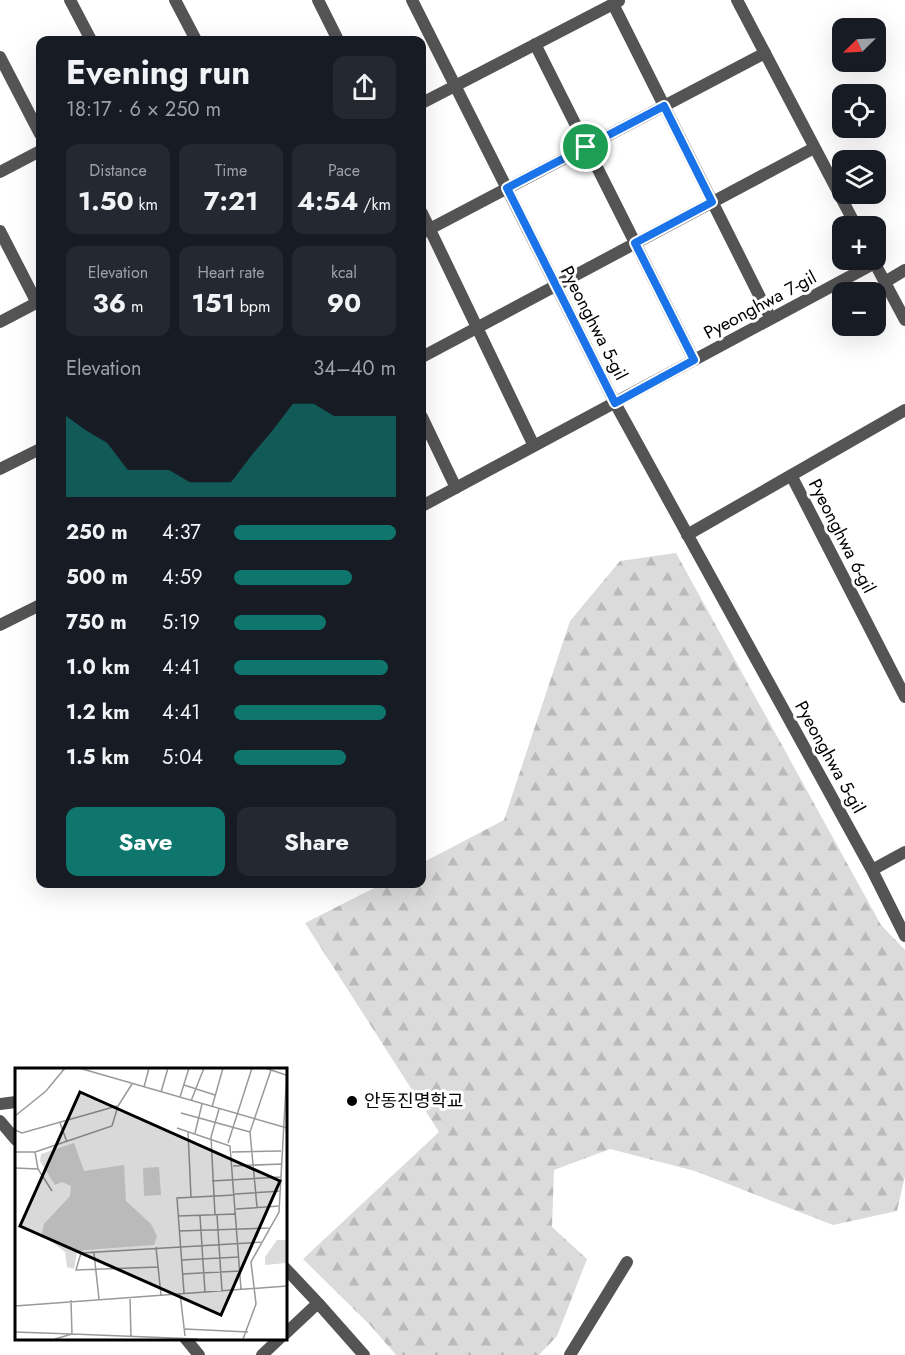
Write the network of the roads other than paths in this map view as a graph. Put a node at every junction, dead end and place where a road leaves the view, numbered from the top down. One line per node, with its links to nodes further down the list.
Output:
1 (70, 0): 7 (street)
2 (175, 0): 8 (street)
3 (318, 0): 9 (street)
4 (412, 0): 13 (street, Pyeonghwa 5-gil)
5 (737, 0): 11 (street)
6 (616, 2): 10 (street); 15 (street)
7 (89, 36)
8 (194, 36)
9 (336, 36)
10 (535, 44): 13 (street); 17 (street)
11 (765, 53): 15 (street); 18 (street)
12 (0, 57): 16 (street)
13 (454, 86): 14 (street); 21 (street, Pyeonghwa 5-gil)
14 (426, 101)
15 (664, 106): 17 (street); 22 (street)
16 (36, 126)
17 (586, 147): 21 (street); 27 (street)
18 (814, 148): 22 (street); 23 (street)
19 (36, 154): 20 (street)
20 (0, 172)
21 (507, 188): 24 (street); 33 (street, Pyeonghwa 5-gil)
22 (712, 202): 27 (street); 36 (street)
23 (851, 216)
24 (426, 230)
25 (0, 231): 34 (street)
26 (426, 233): 39 (street)
27 (635, 243): 33 (street); 41 (street)
28 (858, 270): 36 (street, Pyeonghwa 7-gil)
29 (879, 270): 31 (street)
30 (905, 270): 31 (street)
31 (885, 282)
32 (886, 284): 37 (street)
33 (555, 286): 39 (street); 42 (street, Pyeonghwa 5-gil)
34 (36, 297)
35 (36, 304): 38 (street)
36 (771, 319): 41 (street, Pyeonghwa 7-gil)
37 (905, 320)
38 (0, 322)
39 (477, 327): 40 (street); 45 (street)
40 (426, 355)
41 (694, 360): 42 (street, Pyeonghwa 7-gil)
42 (615, 403): 45 (street, Pyeonghwa 7-gil); 51 (street, Pyeonghwa 5-gil)
43 (905, 410): 48 (street, Pyeonghwa 6-gil)
44 (426, 425): 49 (street)
45 (534, 446): 49 (street, Pyeonghwa 7-gil)
46 (36, 451): 47 (street)
47 (0, 469)
48 (791, 475): 51 (street); 54 (street, Pyeonghwa 6-gil)
49 (456, 488): 50 (street, Pyeonghwa 7-gil)
50 (426, 504)
51 (687, 536): 56 (street, Pyeonghwa 5-gil)
52 (36, 607): 53 (street)
53 (0, 625)
54 (905, 697)
55 (905, 852): 56 (street)
56 (872, 870): 57 (street, Pyeonghwa 5-gil)
57 (905, 936)
58 (15, 1102): 59 (street)
59 (0, 1104)
60 (0, 1120): 61 (street)
61 (15, 1139)
62 (627, 1262): 71 (street)
63 (286, 1270): 64 (street)
64 (318, 1303): 65 (street); 70 (street)
65 (286, 1333)
66 (187, 1340): 68 (street)
67 (278, 1340): 69 (street)
68 (200, 1355)
69 (262, 1355)
70 (364, 1355)
71 (570, 1355)

